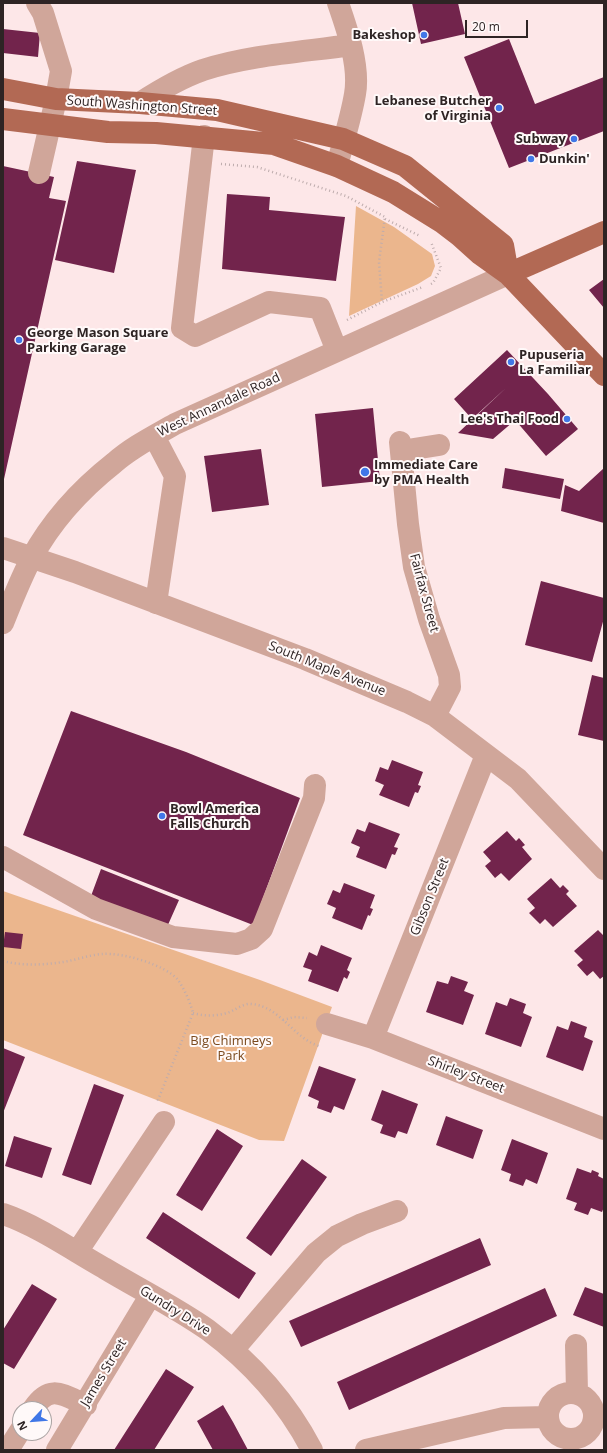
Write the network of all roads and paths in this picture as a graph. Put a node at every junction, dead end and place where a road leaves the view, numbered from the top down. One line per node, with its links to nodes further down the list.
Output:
1 (37, 3): 5 (street)
2 (338, 3): 3 (street)
3 (351, 45): 6 (street); 10 (street)
4 (3, 90): 5 (main road, South Washington Street)
5 (56, 99): 6 (main road, South Washington Street); 8 (street)
6 (140, 103): 10 (main road, South Washington Street)
7 (3, 119): 8 (main road, South Washington Street)
8 (50, 125): 9 (main road, South Washington Street); 13 (street)
9 (204, 136): 11 (street); 12 (main road, South Washington Street)
10 (343, 139): 12 (street); 18 (main road, South Washington Street)
11 (201, 162): 14 (path); 20 (street)
12 (337, 166): 18 (main road, South Washington Street)
13 (39, 173)
14 (385, 220): 16 (path); 19 (path)
15 (604, 232): 18 (main road)
16 (424, 238)
17 (431, 241): 19 (path)
18 (508, 274): 21 (street, West Annandale Road); 22 (main road, South Washington Street)
19 (382, 302): 20 (path)
20 (328, 329): 21 (street)
21 (337, 350): 23 (street, West Annandale Road)
22 (604, 375)
23 (154, 436): 26 (street, West Annandale Road); 27 (street)
24 (439, 445): 29 (street, Fairfax Street)
25 (3, 548): 26 (street, South Maple Avenue)
26 (32, 557): 27 (street, South Maple Avenue); 28 (street, West Annandale Road)
27 (156, 602): 29 (street, South Maple Avenue)
28 (3, 623)
29 (436, 716): 30 (street, South Maple Avenue)
30 (486, 755): 33 (street, South Maple Avenue); 37 (street, Gibson Street)
31 (315, 785): 32 (street)
32 (3, 857)
33 (604, 869)
34 (3, 961): 35 (path)
35 (194, 1013): 38 (path); 39 (path)
36 (327, 1024): 37 (street, Shirley Street)
37 (373, 1038): 40 (street, Shirley Street)
38 (320, 1046)
39 (162, 1114): 43 (street)
40 (604, 1129)
41 (397, 1211): 46 (street)
42 (3, 1216): 43 (street, Gundry Drive)
43 (77, 1252): 44 (street, Gundry Drive)
44 (150, 1296): 46 (street, Gundry Drive); 49 (street, James Street)
45 (576, 1345): 47 (street)
46 (233, 1350): 54 (street, Gundry Drive)
47 (577, 1393): 50 (street); 50 (street)
48 (38, 1401): 49 (street)
49 (86, 1405): 53 (street, James Street)
50 (547, 1418): 55 (street)
51 (13, 1441): 52 (street)
52 (8, 1450)
53 (57, 1450)
54 (312, 1450)
55 (366, 1450)

